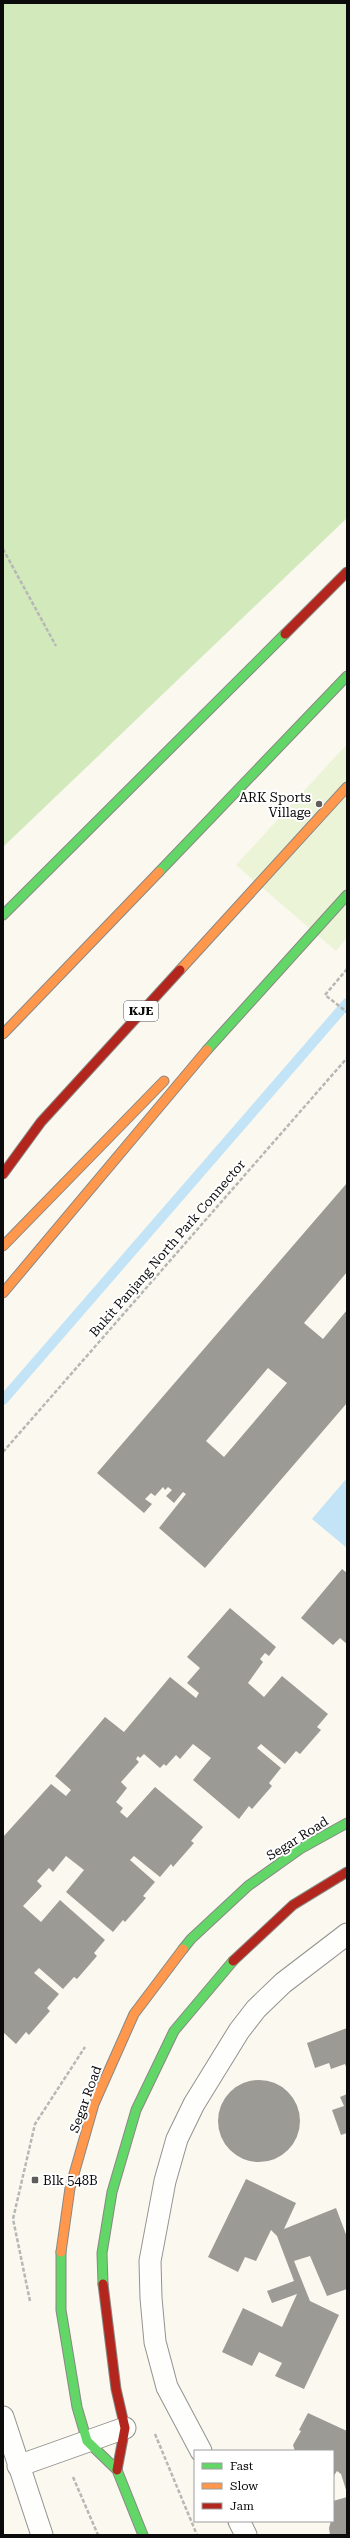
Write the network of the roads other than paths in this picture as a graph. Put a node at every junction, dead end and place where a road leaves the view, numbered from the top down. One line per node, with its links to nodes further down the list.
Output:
1 (347, 572): 5 (main road)
2 (347, 676): 7 (main road)
3 (347, 787): 10 (main road, KJE)
4 (347, 895): 6 (main road)
5 (3, 916)
6 (225, 1029): 8 (main road); 14 (main road)
7 (3, 1034)
8 (188, 1058)
9 (171, 1074): 13 (main road)
10 (41, 1122): 11 (main road, KJE); 12 (main road)
11 (3, 1157)
12 (3, 1174)
13 (3, 1246)
14 (3, 1293)
15 (347, 1823): 20 (main road, Segar Road)
16 (347, 1872): 19 (main road)
17 (347, 1934): 21 (lane)
18 (3, 2417): 22 (lane)
19 (125, 2428): 20 (lane); 23 (main road)
20 (87, 2441): 22 (lane); 23 (main road)
21 (200, 2450)
22 (18, 2466): 25 (lane)
23 (117, 2470): 26 (main road)
24 (240, 2522): 27 (lane)
25 (42, 2535)
26 (143, 2535)
27 (246, 2535)

